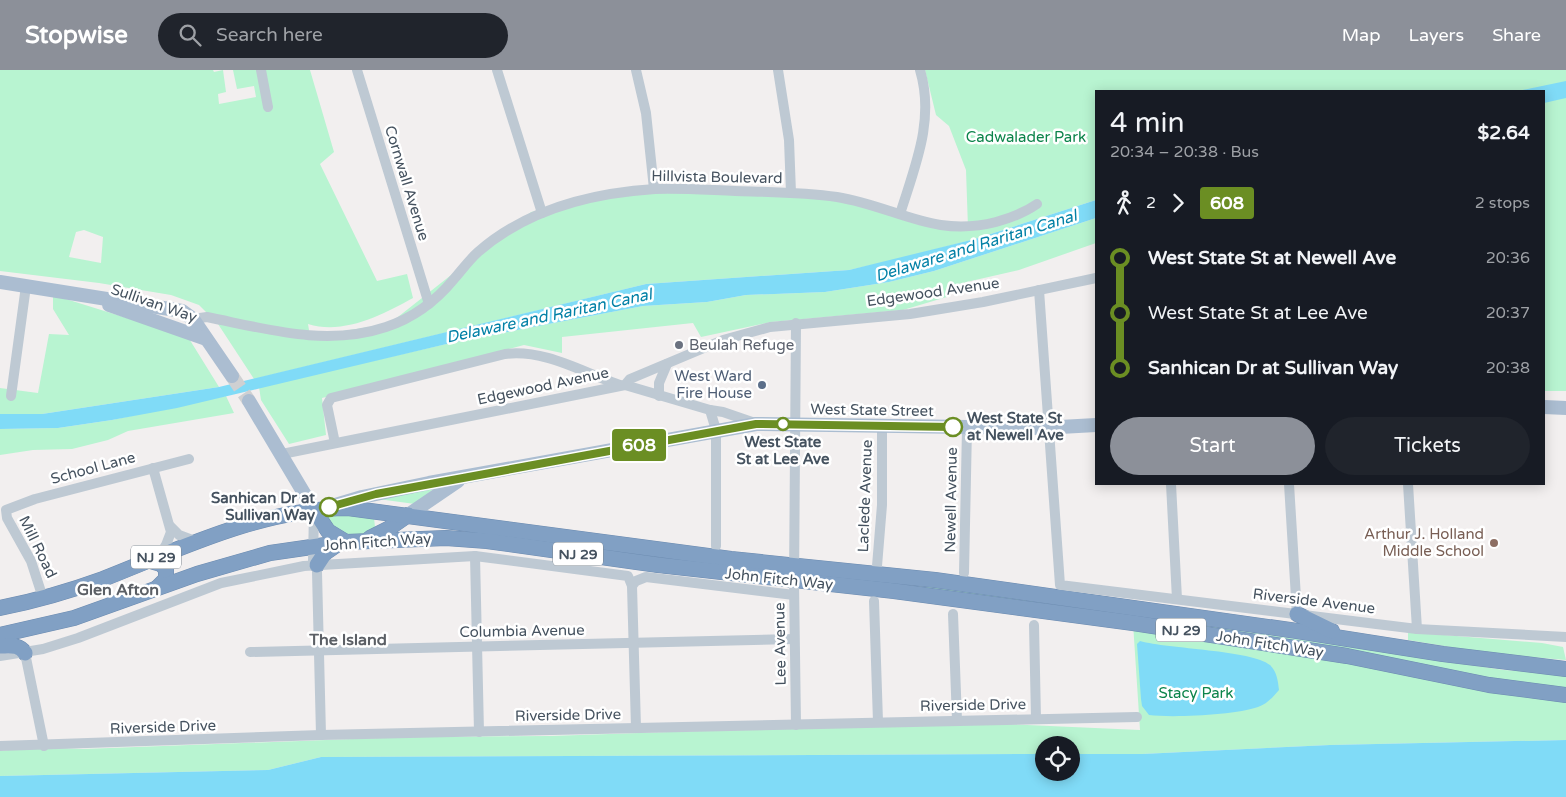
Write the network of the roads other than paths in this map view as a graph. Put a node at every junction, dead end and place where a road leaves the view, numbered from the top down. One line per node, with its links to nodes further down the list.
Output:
1 (262, 70): 7 (street)
2 (356, 70): 18 (street, Cornwall Avenue)
3 (497, 70): 11 (street)
4 (636, 70): 8 (street)
5 (778, 70): 9 (street)
6 (920, 70): 12 (street)
7 (268, 107)
8 (654, 189): 9 (street, Hillvista Boulevard); 11 (street, Hillvista Boulevard)
9 (791, 193): 12 (street, Hillvista Boulevard)
10 (1036, 204): 12 (street, Hillvista Boulevard)
11 (542, 213): 18 (street, Hillvista Boulevard)
12 (900, 214)
13 (1095, 278): 16 (street, Edgewood Avenue)
14 (0, 282): 15 (main road, Sullivan Way)
15 (26, 286): 17 (main road, Sullivan Way); 26 (street)
16 (1039, 290): 21 (street, Edgewood Avenue); 37 (street)
17 (92, 298): 19 (main road, Sullivan Way); 20 (main road, Sullivan Way)
18 (429, 304): 20 (street, Hillvista Boulevard)
19 (138, 314): 20 (main road); 22 (main road, Sullivan Way)
20 (193, 319): 22 (main road, Sullivan Way)
21 (796, 323): 23 (street, Edgewood Avenue); 33 (street, Lee Avenue)
22 (206, 338): 24 (main road, Sullivan Way)
23 (667, 364): 25 (street, Edgewood Avenue); 27 (street)
24 (232, 376)
25 (623, 385): 27 (street, West State Street); 39 (street, Edgewood Avenue); 39 (street, West State Street)
26 (11, 396)
27 (659, 396): 31 (street, West State Street)
28 (249, 401): 40 (main road)
29 (1545, 407): 30 (main road)
30 (1566, 408)
31 (710, 410): 32 (street, West State Street); 38 (street)
32 (756, 424): 33 (main road, West State Street); 38 (main road)
33 (795, 425): 35 (main road, West State Street); 60 (street, Lee Avenue)
34 (1095, 425): 37 (main road, West State Street)
35 (882, 426): 36 (main road, West State Street); 61 (street, Laclede Avenue)
36 (967, 428): 37 (main road, West State Street); 62 (street, Newell Avenue)
37 (1048, 428): 67 (street, Riverside Avenue)
38 (716, 430): 43 (main road); 56 (street)
39 (335, 443): 40 (street, Edgewood Avenue)
40 (282, 454): 47 (main road)
41 (189, 459): 42 (street, School Lane)
42 (153, 468): 49 (street, School Lane); 51 (street)
43 (463, 478): 47 (main road); 50 (main road)
44 (1170, 485): 67 (street)
45 (1289, 485): 71 (street)
46 (1408, 485): 73 (street)
47 (319, 509): 48 (highway, John Fitch Way / NJ 29); 53 (highway, NJ 29); 54 (highway); 55 (street)
48 (370, 509): 50 (highway, John Fitch Way / NJ 29); 52 (highway)
49 (6, 510): 66 (street, Mill Road)
50 (408, 515): 52 (highway); 60 (highway, John Fitch Way / NJ 29)
51 (170, 526): 53 (street); 58 (street)
52 (380, 534): 54 (highway)
53 (195, 540): 58 (highway, NJ 29)
54 (349, 542): 55 (highway, John Fitch Way / NJ 29); 59 (highway); 65 (highway, John Fitch Way / NJ 29)
55 (314, 546): 59 (street); 64 (highway, John Fitch Way / NJ 29)
56 (716, 546)
57 (475, 556): 59 (street); 63 (street); 80 (street)
58 (153, 558): 64 (highway); 66 (highway, NJ 29)
59 (316, 565): 81 (street); 83 (street)
60 (794, 566): 65 (street, Lee Avenue); 78 (highway, John Fitch Way / NJ 29)
61 (877, 566)
62 (964, 573)
63 (632, 586): 65 (street); 77 (street)
64 (157, 588): 74 (highway, John Fitch Way / NJ 29)
65 (794, 588): 76 (street, Lee Avenue); 86 (highway, John Fitch Way / NJ 29)
66 (43, 598): 69 (highway, NJ 29)
67 (1177, 599): 71 (street, Riverside Avenue)
68 (874, 601): 90 (street)
69 (0, 608)
70 (953, 614): 89 (street)
71 (1297, 614): 73 (street, Riverside Avenue); 78 (highway)
72 (1034, 625): 88 (street)
73 (1418, 628): 75 (street, Riverside Avenue)
74 (0, 635)
75 (1566, 637)
76 (794, 639): 77 (street, Columbia Avenue); 91 (street, Lee Avenue)
77 (635, 643): 80 (street, Columbia Avenue); 92 (street)
78 (1386, 645): 85 (highway, John Fitch Way / NJ 29)
79 (0, 646): 83 (highway)
80 (477, 647): 81 (street, Columbia Avenue); 93 (street)
81 (320, 651): 82 (street, Columbia Avenue); 94 (street)
82 (250, 652)
83 (25, 653): 84 (street); 96 (street)
84 (0, 656)
85 (1566, 669)
86 (1566, 695)
87 (1137, 718): 88 (street, Riverside Drive)
88 (1036, 719): 89 (street, Riverside Drive)
89 (957, 720): 90 (street, Riverside Drive)
90 (878, 722): 91 (street, Riverside Drive)
91 (796, 725): 92 (street, Riverside Drive)
92 (636, 728): 93 (street, Riverside Drive)
93 (479, 732): 94 (street, Riverside Drive)
94 (321, 735): 96 (street, Riverside Drive)
95 (0, 746): 96 (street, Riverside Drive)
96 (44, 746)

